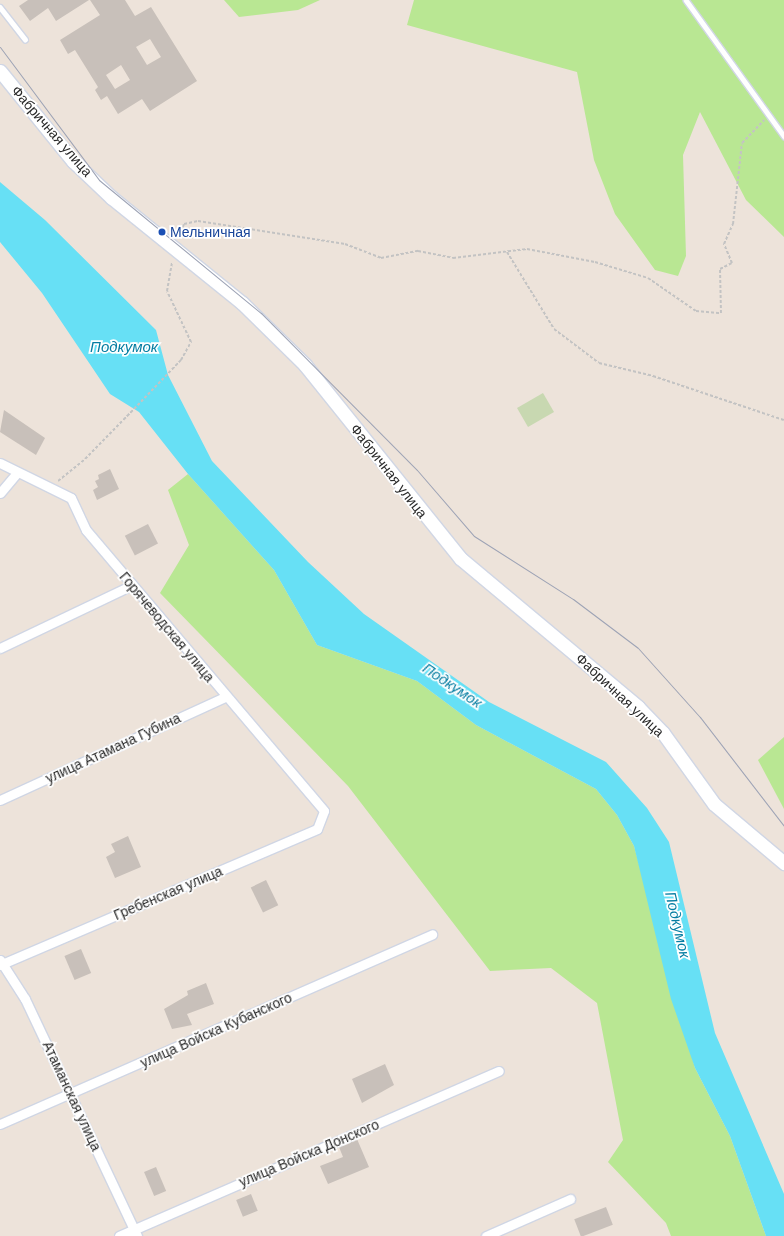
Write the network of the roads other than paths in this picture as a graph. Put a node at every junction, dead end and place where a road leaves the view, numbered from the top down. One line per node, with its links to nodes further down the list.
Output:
1 (686, 0): 5 (lane)
2 (0, 7): 3 (lane)
3 (25, 39)
4 (0, 70): 14 (main road, Фабричная улица)
5 (784, 136)
6 (0, 463): 7 (street, Горячеводская улица)
7 (17, 473): 8 (street); 9 (street, Горячеводская улица)
8 (0, 493)
9 (132, 585): 10 (street); 11 (street, Горячеводская улица)
10 (0, 648)
11 (225, 697): 12 (street, улица Атамана Губина); 13 (street, Горячеводская улица)
12 (0, 800)
13 (324, 811): 16 (street, Гребенская улица)
14 (784, 863)
15 (432, 934): 18 (street, улица Войска Кубанского)
16 (2, 963): 18 (street, Атаманская улица)
17 (499, 1071): 21 (street, улица Войска Донского)
18 (72, 1094): 19 (street, улица Войска Кубанского); 21 (street, Атаманская улица)
19 (0, 1124)
20 (570, 1199): 23 (street)
21 (135, 1233): 22 (street, улица Войска Донского)
22 (119, 1236)
23 (486, 1236)

